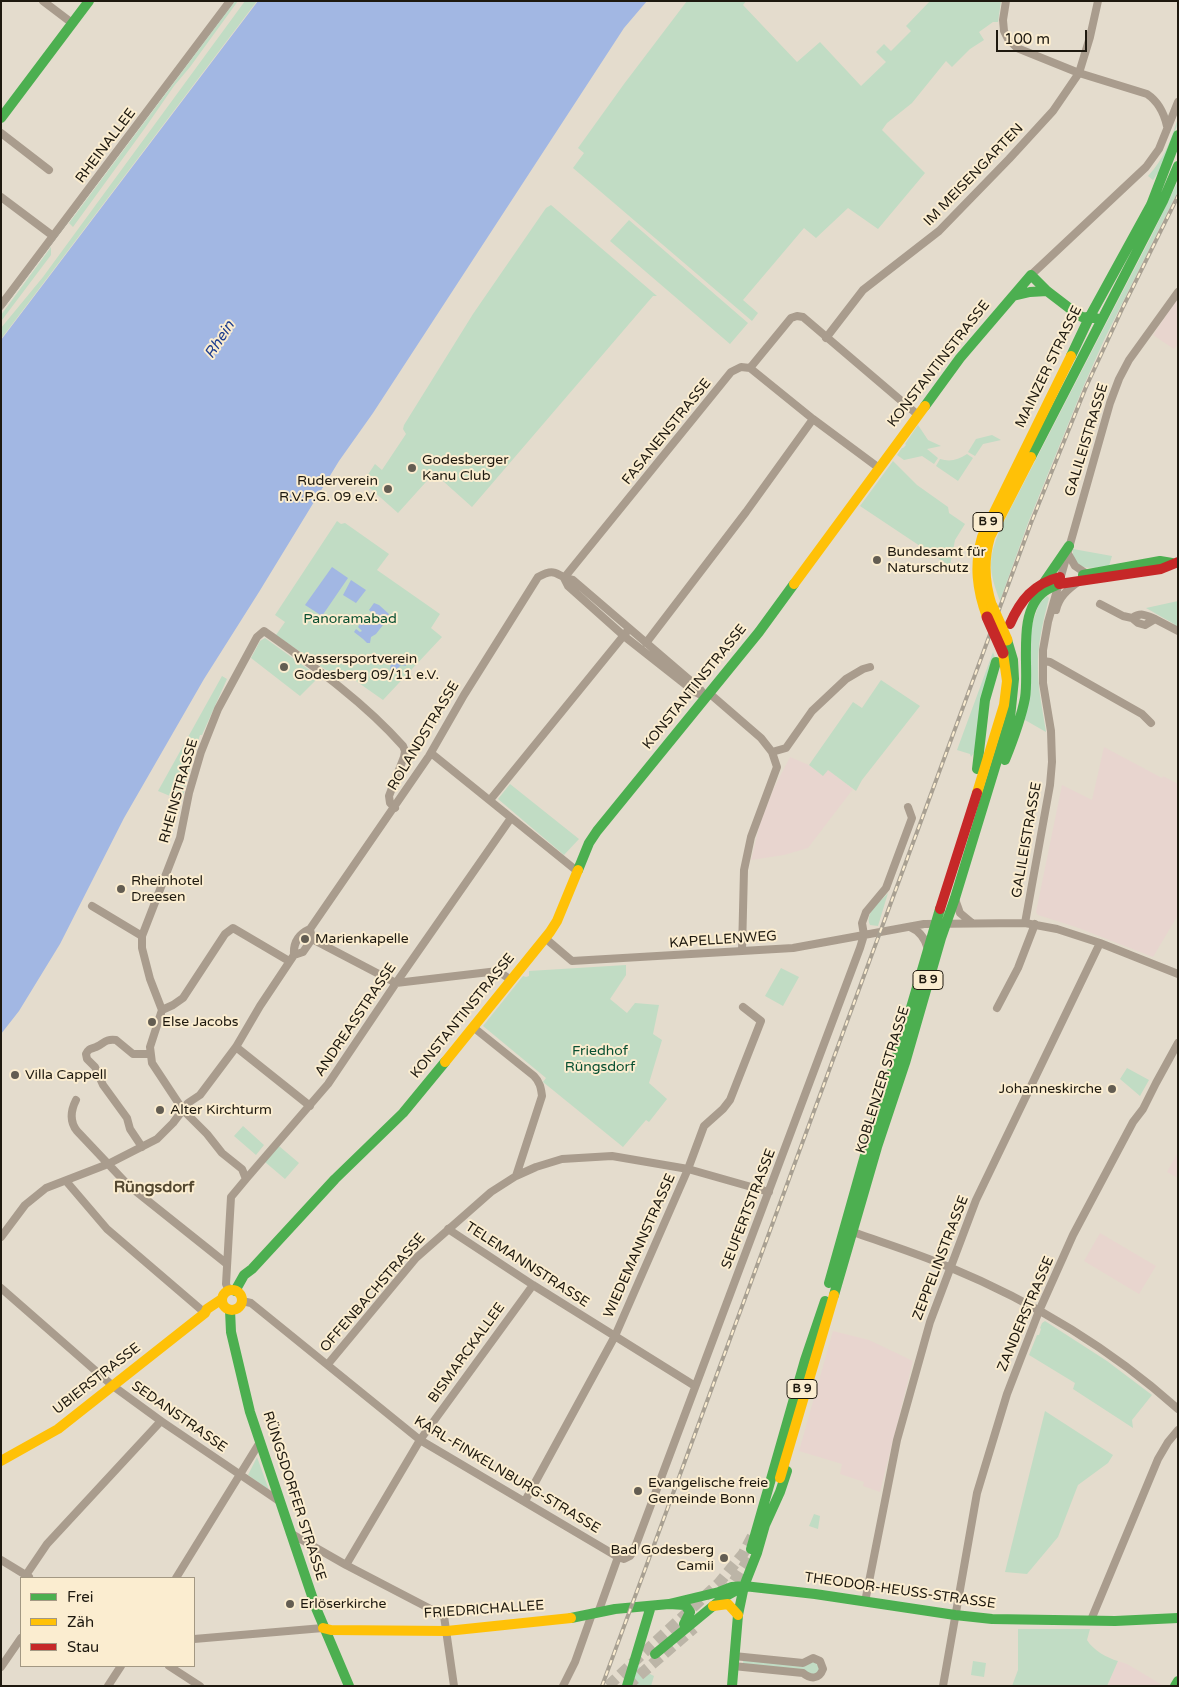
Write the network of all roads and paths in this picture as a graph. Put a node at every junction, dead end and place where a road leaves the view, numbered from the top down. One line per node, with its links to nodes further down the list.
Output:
1 (43, 1): 6 (street)
2 (89, 1): 6 (main road)
3 (230, 1): 16 (street, RHEINALLEE)
4 (1006, 1): 7 (street)
5 (1098, 1): 7 (street, IM MEISENGARTEN)
6 (72, 23): 9 (main road)
7 (1079, 73): 10 (street); 24 (street, IM MEISENGARTEN)
8 (1178, 102): 10 (street, KONSTANTINSTRASSE)
9 (3, 112)
10 (1167, 126): 17 (street, KONSTANTINSTRASSE)
11 (1, 132): 14 (street)
12 (1178, 135): 23 (main road, MAINZER STRASSE / B 9)
13 (1178, 166): 22 (main road, MAINZER STRASSE / B 9)
14 (49, 170)
15 (1, 197): 16 (street)
16 (54, 236): 21 (street, RHEINALLEE)
17 (1031, 275): 18 (main road); 20 (main road, KONSTANTINSTRASSE)
18 (1048, 291): 20 (main road); 23 (main road)
19 (1178, 292): 30 (street, GALILEISTRASSE)
20 (1013, 296): 27 (main road, KONSTANTINSTRASSE)
21 (1, 305)
22 (1106, 313): 23 (main road); 25 (main road, MAINZER STRASSE / B 9)
23 (1085, 320): 25 (main road); 38 (main road, MAINZER STRASSE / B 9)
24 (826, 338): 26 (street); 27 (street)
25 (1089, 343): 37 (main road, MAINZER STRASSE / B 9)
26 (750, 368): 28 (street); 32 (street, FASANENSTRASSE)
27 (918, 415): 29 (main road, KONSTANTINSTRASSE)
28 (813, 419): 29 (street); 43 (street)
29 (879, 468): 47 (main road, KONSTANTINSTRASSE)
30 (1068, 549): 33 (street); 34 (street, GALILEISTRASSE); 35 (main road)
31 (1177, 563): 33 (main road)
32 (564, 578): 41 (street); 50 (street, ROLANDSTRASSE)
33 (1083, 578): 34 (main road); 42 (street, GALILEISTRASSE)
34 (1059, 580): 35 (main road); 42 (street, GALILEISTRASSE); 55 (main road)
35 (1045, 581): 39 (main road)
36 (1100, 604): 40 (street)
37 (992, 606): 55 (main road, KOBLENZER STRASSE / B 9, bridge)
38 (987, 618): 44 (main road, KOBLENZER STRASSE / B 9, bridge)
39 (1010, 624)
40 (1178, 631)
41 (627, 632): 43 (street); 47 (street); 51 (street)
42 (1044, 642): 45 (street, GALILEISTRASSE)
43 (646, 643): 47 (street)
44 (999, 658): 56 (main road); 56 (main road, KOBLENZER STRASSE / B 9)
45 (1042, 661): 48 (street); 62 (street, GALILEISTRASSE)
46 (870, 668): 49 (street)
47 (708, 695): 49 (street); 57 (main road, KONSTANTINSTRASSE)
48 (1151, 723)
49 (772, 752): 72 (street)
50 (431, 753): 51 (street); 53 (street, ROLANDSTRASSE)
51 (490, 800): 54 (street)
52 (908, 807): 66 (street, SEUFERTSTRASSE)
53 (394, 808): 65 (street, ROLANDSTRASSE); 67 (street, RHEINSTRASSE)
54 (511, 818): 57 (street); 76 (street, ANDREASSTRASSE)
55 (977, 825): 58 (main road, KOBLENZER STRASSE / B 9)
56 (957, 856): 60 (main road, KOBLENZER STRASSE / B 9)
57 (577, 871): 68 (main road, KONSTANTINSTRASSE)
58 (955, 898): 60 (main road, KOBLENZER STRASSE / B 9); 61 (street)
59 (92, 906): 67 (street)
60 (941, 923): 61 (street, KAPELLENWEG); 64 (street, KAPELLENWEG); 71 (main road, KOBLENZER STRASSE / B 9); 94 (main road, KOBLENZER STRASSE / B 9)
61 (972, 923): 62 (street, KAPELLENWEG)
62 (1025, 923): 63 (street, KAPELLENWEG)
63 (1035, 924): 70 (street, KAPELLENWEG); 78 (street)
64 (910, 927): 66 (street, KAPELLENWEG); 71 (street)
65 (310, 929): 69 (street); 73 (street, ROLANDSTRASSE)
66 (864, 935): 72 (street, KAPELLENWEG); 93 (street, SEUFERTSTRASSE)
67 (142, 936): 79 (street, RHEINSTRASSE)
68 (545, 938): 72 (street, KAPELLENWEG); 75 (main road, KONSTANTINSTRASSE)
69 (312, 939): 73 (street, ROLANDSTRASSE); 76 (street)
70 (1100, 943): 74 (street, KAPELLENWEG); 98 (street, ZEPPELINSTRASSE)
71 (928, 949): 94 (main road, KOBLENZER STRASSE / B 9)
72 (742, 951)
73 (292, 958): 79 (street); 82 (street, ROLANDSTRASSE)
74 (1178, 974)
75 (511, 980): 76 (street); 80 (main road, KONSTANTINSTRASSE)
76 (396, 983): 85 (street, ANDREASSTRASSE)
77 (743, 1007): 89 (street, WIEDEMANNSTRASSE)
78 (997, 1008)
79 (162, 1010): 83 (street)
80 (473, 1027): 90 (street); 101 (main road, KONSTANTINSTRASSE)
81 (1178, 1043): 102 (street, ZANDERSTRASSE)
82 (236, 1047): 85 (street); 86 (street, ROLANDSTRASSE)
83 (150, 1054): 86 (street); 87 (street)
84 (76, 1100): 88 (street)
85 (310, 1106): 91 (street, ANDREASSTRASSE)
86 (183, 1110): 87 (street, ROLANDSTRASSE); 91 (street)
87 (142, 1147): 88 (street, ROLANDSTRASSE)
88 (108, 1164): 92 (street, ROLANDSTRASSE); 97 (street)
89 (688, 1169): 90 (street, OFFENBACHSTRASSE); 93 (street, OFFENBACHSTRASSE); 104 (street, WIEDEMANNSTRASSE)
90 (516, 1176): 95 (street, OFFENBACHSTRASSE)
91 (246, 1179): 97 (street)
92 (66, 1180): 96 (street, ROLANDSTRASSE); 103 (street)
93 (769, 1192): 107 (street, SEUFERTSTRASSE)
94 (849, 1226): 98 (street); 115 (main road, KOBLENZER STRASSE / B 9)
95 (448, 1229): 99 (street, TELEMANNSTRASSE); 105 (street, OFFENBACHSTRASSE)
96 (1, 1237)
97 (227, 1264): 101 (street)
98 (950, 1267): 102 (street); 128 (street, ZEPPELINSTRASSE)
99 (532, 1285): 104 (street, TELEMANNSTRASSE); 111 (street, BISMARCKALLEE)
100 (1, 1288): 106 (street, SEDANSTRASSE)
101 (232, 1299): 103 (main road, UBIERSTRASSE); 105 (street, KARL-FINKELNBURG-STRASSE); 112 (main road, RÜNGSDORFER STRASSE)
102 (1039, 1311): 108 (street); 134 (street, ZANDERSTRASSE)
103 (205, 1313): 106 (main road, UBIERSTRASSE)
104 (615, 1336): 107 (street, TELEMANNSTRASSE); 119 (street, WIEDEMANNSTRASSE)
105 (328, 1364): 111 (street, KARL-FINKELNBURG-STRASSE)
106 (113, 1386): 109 (street, SEDANSTRASSE); 113 (main road, UBIERSTRASSE)
107 (695, 1386): 121 (street, SEUFERTSTRASSE)
108 (1178, 1409)
109 (161, 1422): 114 (street, SEDANSTRASSE); 124 (street)
110 (1178, 1430): 136 (street)
111 (420, 1440): 119 (street, KARL-FINKELNBURG-STRASSE); 123 (street, BISMARCKALLEE)
112 (260, 1442): 114 (street); 118 (main road, RÜNGSDORFER STRASSE)
113 (1, 1461)
114 (241, 1475): 118 (street, SEDANSTRASSE); 125 (street)
115 (778, 1477): 116 (main road); 117 (main road)
116 (768, 1487): 117 (main road); 126 (main road)
117 (780, 1492): 126 (main road)
118 (279, 1501): 120 (main road, RÜNGSDORFER STRASSE)
119 (525, 1501): 121 (street, KARL-FINKELNBURG-STRASSE)
120 (290, 1533): 123 (street); 138 (main road, RÜNGSDORFER STRASSE)
121 (618, 1557): 132 (street)
122 (1, 1560): 124 (street)
123 (346, 1565): 139 (street)
124 (29, 1577)
125 (177, 1577)
126 (745, 1582): 127 (main road, FRIEDRICHALLEE); 128 (main road, THEODOR-HEUSS-STRASSE); 131 (main road); 133 (main road)
127 (719, 1592): 129 (main road, FRIEDRICHALLEE); 137 (main road)
128 (866, 1602): 134 (main road, THEODOR-HEUSS-STRASSE)
129 (669, 1604): 130 (main road, FRIEDRICHALLEE); 137 (main road)
130 (652, 1606): 132 (main road, FRIEDRICHALLEE); 152 (main road)
131 (713, 1606): 133 (main road); 137 (main road)
132 (595, 1614): 139 (main road, FRIEDRICHALLEE); 151 (street)
133 (738, 1615): 142 (main road)
134 (955, 1616): 136 (main road, THEODOR-HEUSS-STRASSE); 154 (street, ZANDERSTRASSE)
135 (1176, 1619): 136 (main road, THEODOR-HEUSS-STRASSE)
136 (1091, 1620)
137 (684, 1624)
138 (323, 1628): 139 (main road, FRIEDRICHALLEE); 140 (street, FRIEDRICHALLEE); 149 (main road, RÜNGSDORFER STRASSE)
139 (447, 1631): 150 (street)
140 (195, 1639)
141 (20, 1640): 145 (street)
142 (734, 1662): 142 (street); 153 (main road)
143 (120, 1667): 147 (street)
144 (171, 1667): 148 (street)
145 (1, 1668)
146 (1178, 1681): 155 (main road)
147 (108, 1686)
148 (200, 1686)
149 (349, 1686)
150 (454, 1686)
151 (562, 1686)
152 (627, 1686)
153 (732, 1686)
154 (943, 1686)
155 (1175, 1686)

